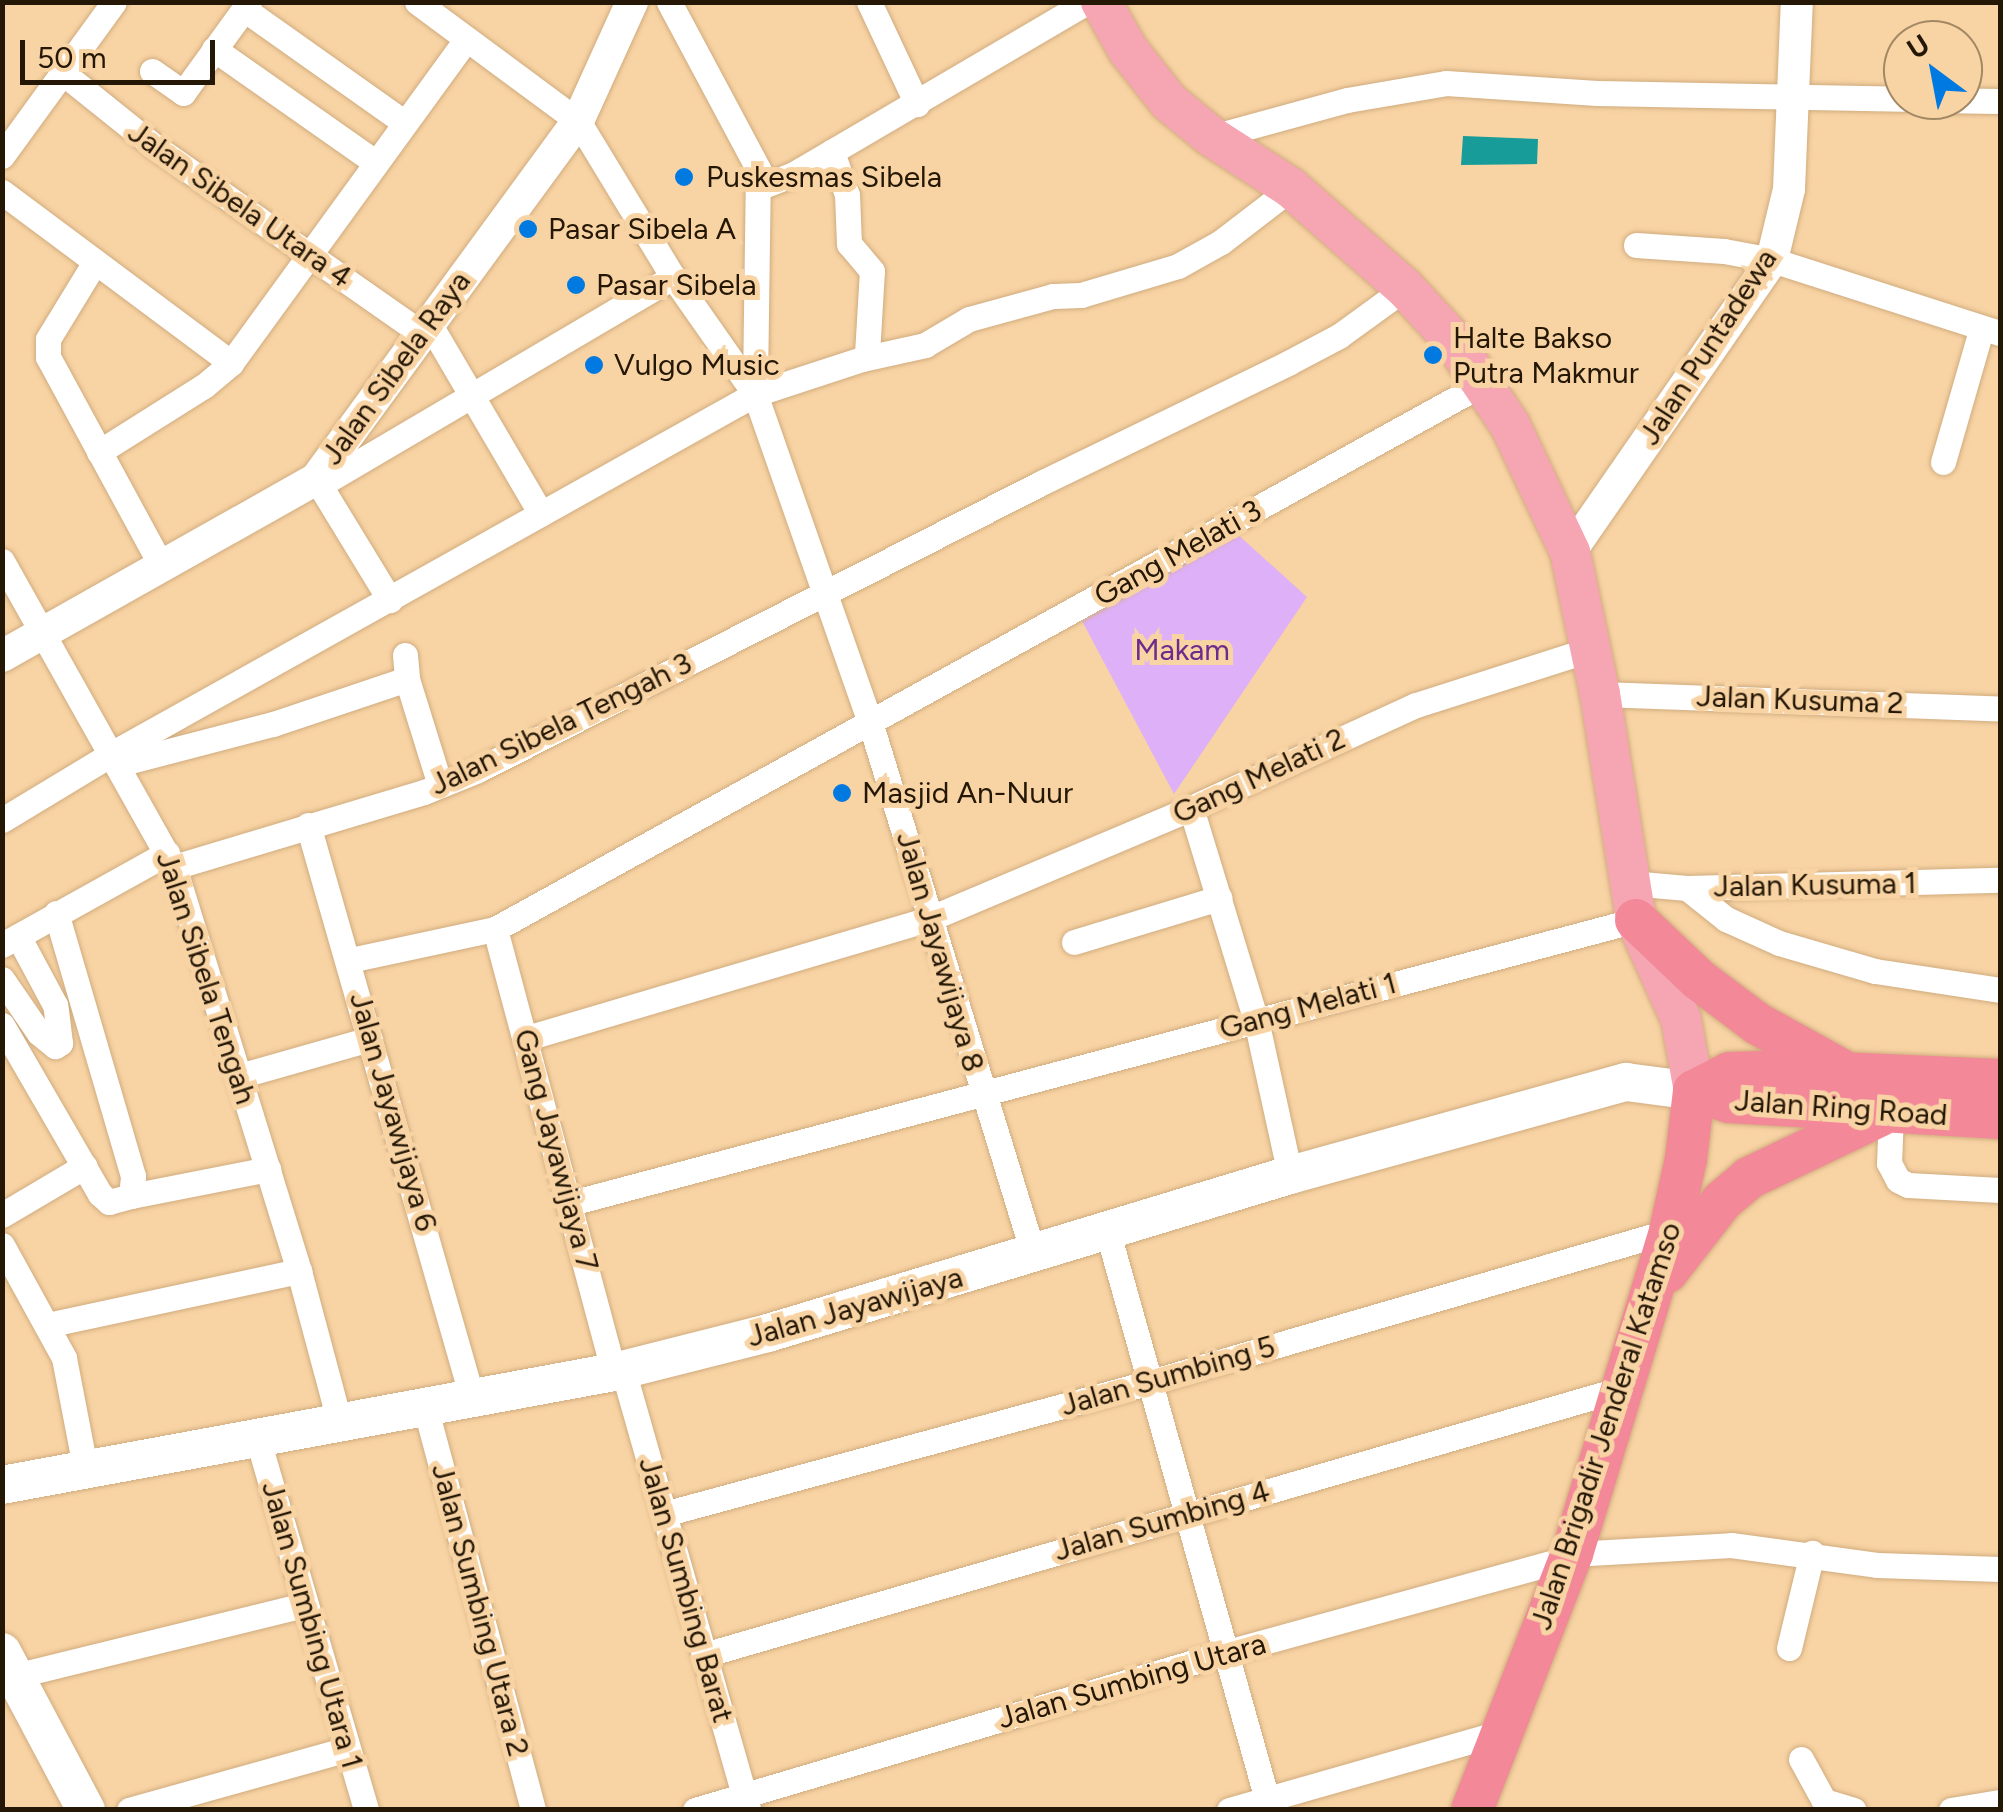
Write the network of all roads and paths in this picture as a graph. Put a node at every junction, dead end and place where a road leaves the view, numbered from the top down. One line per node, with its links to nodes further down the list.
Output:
1 (114, 2): 13 (street)
2 (417, 2): 10 (street)
3 (632, 2): 17 (street, Jalan Sibela Raya)
4 (669, 2): 23 (street)
5 (869, 2): 16 (street)
6 (1087, 2): 16 (street)
7 (1101, 2): 19 (main road)
8 (1798, 2): 14 (street, Jalan Puntadewa)
9 (246, 6): 11 (street); 18 (street)
10 (466, 39): 17 (street); 18 (street)
11 (214, 50): 12 (street); 22 (street)
12 (152, 71)
13 (63, 74): 21 (street); 27 (street, Jalan Sibela Utara 4)
14 (1796, 98): 15 (street); 19 (street); 28 (street, Jalan Puntadewa)
15 (1883, 100)
16 (917, 104): 20 (street)
17 (578, 122): 30 (street); 32 (street, Jalan Sibela Raya)
18 (406, 123): 22 (street)
19 (1212, 137): 24 (main road)
20 (832, 152): 23 (street); 34 (street)
21 (2, 156)
22 (376, 163): 27 (street)
23 (760, 187): 37 (street)
24 (1291, 188): 31 (main road); 34 (street)
25 (2, 192): 29 (street)
26 (1636, 245): 28 (street)
27 (309, 254): 32 (street, Jalan Sibela Utara 4); 35 (street)
28 (1772, 260): 33 (street); 43 (street, Jalan Puntadewa)
29 (94, 262): 35 (street); 39 (street)
30 (672, 277): 37 (street); 38 (street)
31 (1405, 288): 36 (main road); 46 (street, Jalan Sibela Tengah 3)
32 (425, 328): 38 (street); 41 (street, Jalan Sibela Raya)
33 (1991, 332): 40 (street)
34 (862, 359): 37 (street)
35 (231, 363): 39 (street)
36 (1484, 382): 43 (main road); 53 (street, Gang Melati 3)
37 (755, 394): 42 (street); 46 (street, Jalan Jayawijaya 8)
38 (473, 398): 41 (street); 42 (street)
39 (99, 452): 45 (street)
40 (1943, 462)
41 (318, 482): 45 (street, Jalan Sibela Raya); 47 (street)
42 (541, 514): 47 (street)
43 (1570, 552): 49 (main road)
44 (2, 561): 48 (street, Jalan Sibela Tengah)
45 (161, 565): 48 (street, Jalan Sibela Raya)
46 (823, 592): 53 (street, Jalan Jayawijaya 8); 55 (street, Jalan Sibela Tengah 3)
47 (390, 600): 54 (street)
48 (44, 632): 50 (street, Jalan Sibela Raya); 54 (street, Jalan Sibela Tengah)
49 (1591, 649): 51 (main road); 56 (street, Gang Melati 2)
50 (2, 656)
51 (1600, 694): 52 (street, Jalan Kusuma 2); 63 (main road)
52 (2000, 709)
53 (871, 725): 65 (street, Jalan Jayawijaya 8); 66 (street, Gang Melati 3)
54 (116, 758): 55 (street); 57 (street); 59 (street, Jalan Sibela Tengah)
55 (440, 785): 58 (street, Jalan Sibela Tengah 3)
56 (1191, 808): 62 (street); 65 (street, Gang Melati 2)
57 (2, 820)
58 (308, 825): 59 (street, Jalan Sibela Tengah 3); 69 (street, Jalan Jayawijaya 6)
59 (171, 860): 64 (street, Jalan Sibela Tengah 3); 77 (street, Jalan Sibela Tengah)
60 (2000, 880): 61 (street, Jalan Kusuma 1)
61 (1688, 888): 63 (street, Jalan Kusuma 1); 71 (street)
62 (1219, 898): 68 (street); 72 (street)
63 (1633, 901): 72 (street, Gang Melati 1); 76 (highway); 79 (main road)
64 (56, 914): 67 (street, Jalan Sibela Tengah 3); 87 (street)
65 (932, 918): 74 (street, Gang Melati 2); 80 (street, Jalan Jayawijaya 8)
66 (495, 929): 69 (street, Gang Melati 3); 74 (street, Gang Jayawijaya 7)
67 (10, 941): 70 (street)
68 (1074, 942)
69 (350, 960): 75 (street, Jalan Jayawijaya 6)
70 (2, 979)
71 (2000, 990)
72 (1256, 1020): 80 (street, Gang Melati 1); 85 (street)
73 (2, 1025): 83 (street)
74 (527, 1038): 88 (street, Gang Jayawijaya 7)
75 (370, 1039): 77 (street); 100 (street, Jalan Jayawijaya 6)
76 (1849, 1074): 78 (highway, Jalan Ring Road); 79 (highway, Jalan Ring Road)
77 (239, 1076): 84 (street, Jalan Sibela Tengah)
78 (2000, 1080)
79 (1694, 1091): 81 (highway, Jalan Ring Road); 85 (main road, Jalan Jayawijaya); 90 (highway, Jalan Brigadir Jenderal Katamso)
80 (981, 1092): 88 (street, Gang Melati 1); 93 (street, Jalan Jayawijaya 8)
81 (1887, 1114): 82 (highway, Jalan Ring Road); 86 (street); 95 (highway)
82 (2000, 1118)
83 (86, 1166): 87 (street); 89 (street)
84 (268, 1169): 87 (street); 94 (street, Jalan Sibela Tengah)
85 (1290, 1175): 91 (main road, Jalan Jayawijaya)
86 (2000, 1190)
87 (131, 1196)
88 (571, 1203): 97 (street, Gang Jayawijaya 7)
89 (2, 1215)
90 (1670, 1231): 95 (highway, Jalan Brigadir Jenderal Katamso); 98 (street, Jalan Sumbing 5)
91 (1108, 1233): 93 (main road, Jalan Jayawijaya); 98 (street)
92 (2, 1245): 96 (street)
93 (1034, 1256): 97 (main road, Jalan Jayawijaya)
94 (299, 1272): 96 (street); 102 (street, Jalan Sibela Tengah)
95 (1652, 1292): 99 (highway, Jalan Brigadir Jenderal Katamso)
96 (47, 1325): 104 (street)
97 (619, 1371): 100 (main road, Jalan Jayawijaya); 106 (street, Jalan Sumbing Barat)
98 (1147, 1383): 106 (street, Jalan Sumbing 5); 107 (street)
99 (1621, 1389): 107 (street, Jalan Sumbing 4); 109 (highway, Jalan Brigadir Jenderal Katamso)
100 (474, 1400): 101 (main road, Jalan Jayawijaya)
101 (426, 1410): 102 (main road, Jalan Jayawijaya); 125 (street, Jalan Sumbing Utara 2)
102 (340, 1424): 103 (main road, Jalan Jayawijaya)
103 (258, 1440): 104 (main road, Jalan Jayawijaya); 111 (street, Jalan Sumbing Utara 1)
104 (86, 1472): 105 (main road, Jalan Jayawijaya)
105 (2, 1484)
106 (664, 1514): 114 (street, Jalan Sumbing Barat)
107 (1184, 1514): 113 (street); 114 (street, Jalan Sumbing 4)
108 (1812, 1553): 109 (street, Jalan Sumbing Utara); 110 (street, Jalan Sumbing Utara); 112 (street)
109 (1571, 1556): 113 (street, Jalan Sumbing Utara); 116 (highway, Jalan Brigadir Jenderal Katamso)
110 (2000, 1568)
111 (304, 1605): 115 (street); 117 (street, Jalan Sumbing Utara 1)
112 (1788, 1648)
113 (1224, 1653): 119 (street, Jalan Sumbing Utara); 121 (street)
114 (704, 1655): 119 (street, Jalan Sumbing Barat)
115 (9, 1664): 122 (main road)
116 (1500, 1733): 121 (street); 128 (highway, Jalan Brigadir Jenderal Katamso)
117 (348, 1749): 123 (street); 124 (street, Jalan Sumbing Utara 1)
118 (1801, 1758): 129 (street)
119 (746, 1802): 126 (street, Jalan Sumbing Utara)
120 (2000, 1802): 130 (street)
121 (1268, 1804): 127 (street)
122 (86, 1810)
123 (129, 1810)
124 (366, 1810)
125 (533, 1810)
126 (695, 1810)
127 (1229, 1810)
128 (1472, 1810)
129 (1854, 1810)
130 (1951, 1810)

